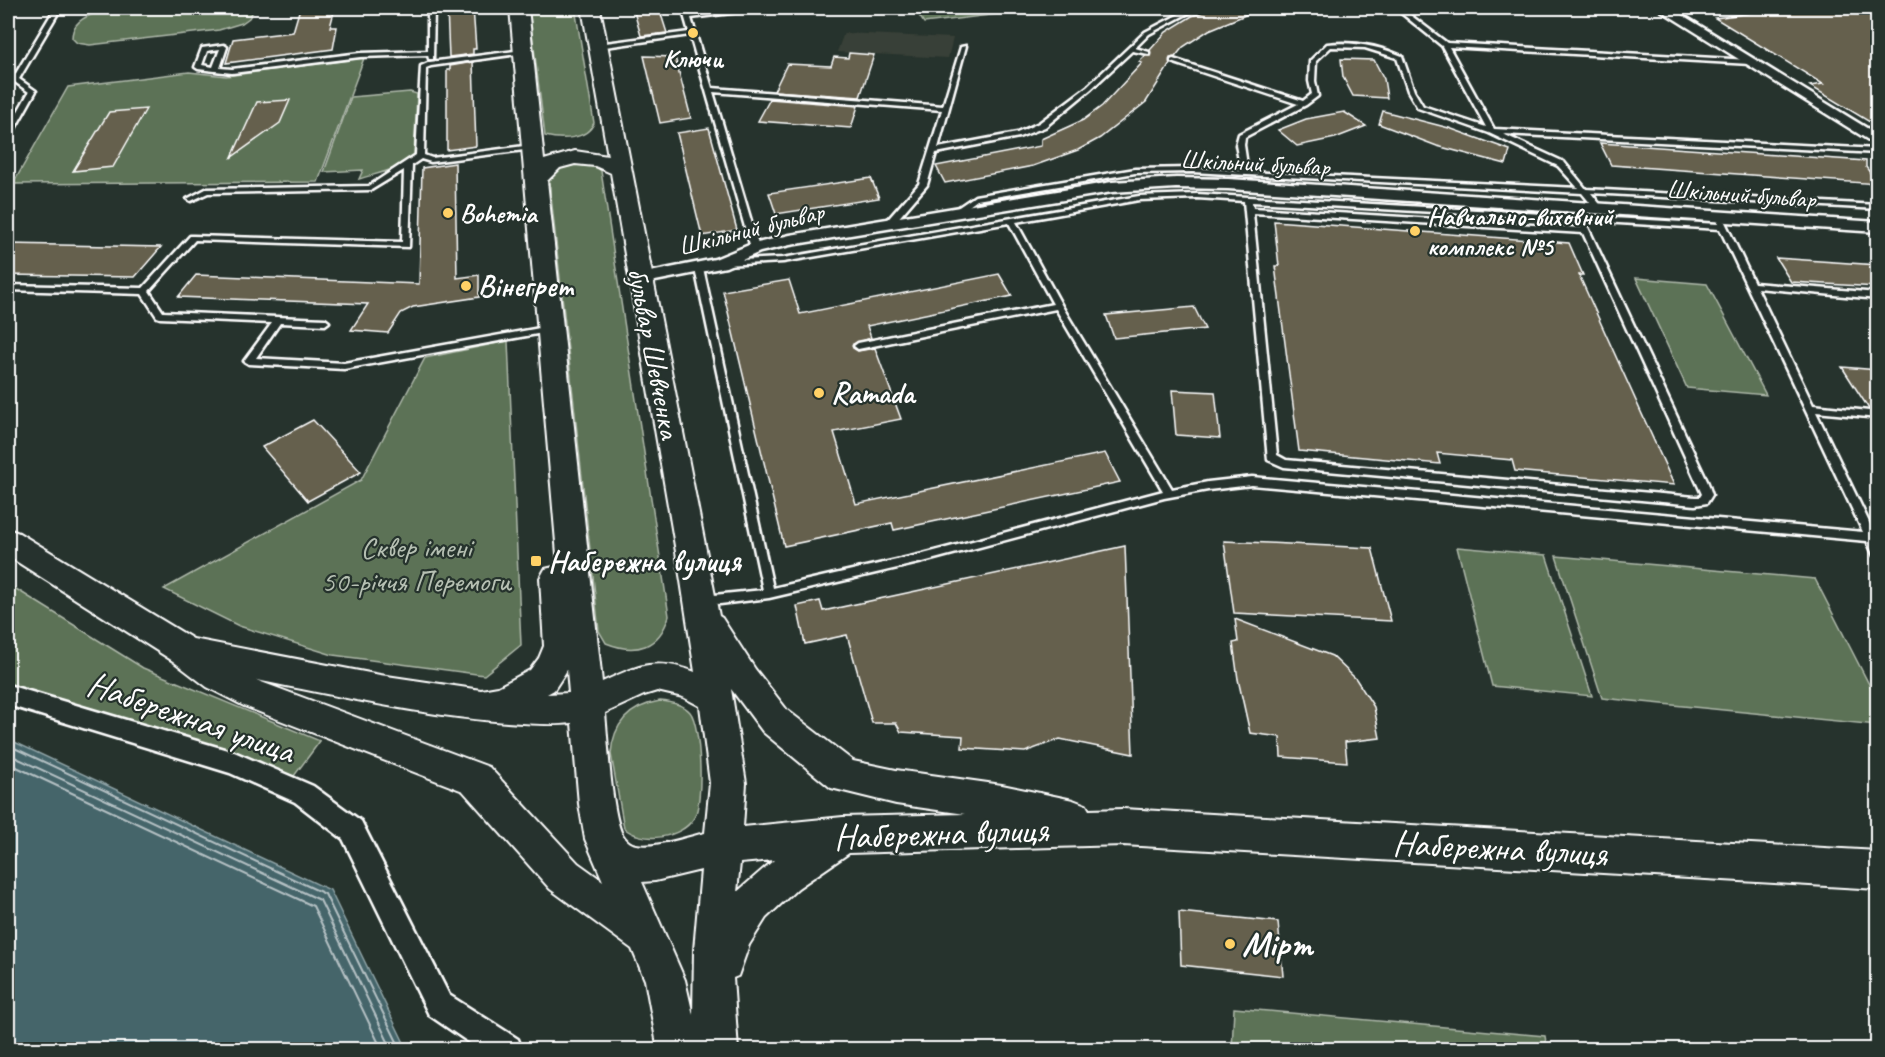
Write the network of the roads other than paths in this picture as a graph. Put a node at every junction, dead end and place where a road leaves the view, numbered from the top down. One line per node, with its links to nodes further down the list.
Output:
1 (58, 8): 28 (lane)
2 (431, 8): 17 (lane)
3 (519, 8): 16 (main road)
4 (591, 8): 13 (main road, бульвар Шевченка)
5 (685, 8): 10 (lane)
6 (755, 8): 10 (lane)
7 (1195, 8): 15 (lane)
8 (1398, 8): 12 (lane)
9 (1663, 8): 20 (street)
10 (688, 16): 11 (lane)
11 (693, 33): 13 (lane); 23 (lane)
12 (1445, 45): 20 (lane); 27 (lane)
13 (598, 46): 26 (main road, бульвар Шевченка)
14 (964, 47): 25 (lane)
15 (1130, 48): 18 (lane); 31 (lane)
16 (523, 52): 21 (lane); 29 (main road)
17 (431, 53): 21 (lane); 22 (lane)
18 (1147, 53)
19 (1173, 61): 24 (lane)
20 (1750, 62): 30 (street)
21 (430, 64): 32 (lane)
22 (216, 69)
23 (709, 90): 25 (lane); 50 (lane)
24 (1304, 104): 27 (lane); 35 (lane)
25 (946, 108): 31 (lane)
26 (613, 127): 29 (main road); 34 (main road, бульвар Шевченка)
27 (1492, 131): 30 (lane); 37 (lane)
28 (8, 134)
29 (532, 142): 32 (lane); 36 (main road)
30 (1877, 143)
31 (933, 151): 47 (lane)
32 (420, 156): 33 (lane)
33 (408, 164): 39 (lane); 56 (lane)
34 (620, 169): 36 (main road); 53 (main road, бульвар Шевченка)
35 (1245, 174): 37 (lane); 43 (lane)
36 (536, 181): 61 (main road)
37 (1587, 192): 40 (lane); 41 (lane)
38 (1248, 199): 42 (lane); 44 (lane); 45 (lane)
39 (191, 200)
40 (1878, 207)
41 (1599, 208): 43 (street, Шкільний бульвар); 46 (street, Шкільний бульвар)
42 (1250, 210): 49 (lane); 49 (lane)
43 (954, 213): 47 (street, Шкільний бульвар)
44 (1580, 218): 46 (lane); 49 (lane)
45 (1011, 220): 51 (lane); 58 (lane)
46 (1720, 222): 48 (street, Шкільний бульвар); 54 (lane)
47 (887, 226): 50 (street, Шкільний бульвар)
48 (1878, 227)
49 (1586, 231)
50 (755, 248): 51 (street, Шкільний бульвар)
51 (720, 263): 52 (street, Шкільний бульвар)
52 (699, 268): 53 (street, Шкільний бульвар); 70 (lane)
53 (640, 279): 71 (main road, бульвар Шевченка)
54 (1751, 285): 57 (lane); 63 (lane)
55 (8, 288): 56 (lane)
56 (145, 291): 59 (lane)
57 (1878, 296)
58 (1058, 306): 62 (lane); 66 (lane)
59 (278, 320): 60 (lane); 61 (lane)
60 (325, 322)
61 (551, 329): 65 (main road)
62 (858, 346)
63 (1810, 408): 64 (lane); 67 (lane)
64 (1878, 415)
65 (562, 434): 75 (main road); 76 (main road)
66 (1169, 493): 67 (lane); 70 (lane)
67 (1871, 537): 69 (lane)
68 (8, 541): 72 (main road)
69 (1878, 553)
70 (769, 594): 71 (lane)
71 (702, 607): 74 (main road, бульвар Шевченка); 77 (main road, Набережна вулиця)
72 (185, 651): 75 (main road); 82 (main road)
73 (8, 695): 84 (street, Набережная улица)
74 (717, 698): 76 (main road); 80 (main road, бульвар Шевченка)
75 (481, 705): 76 (main road)
76 (588, 705): 79 (main road)
77 (1123, 827): 78 (main road, Набережна вулиця); 81 (main road, Набережна вулиця)
78 (843, 835): 80 (main road, Набережна вулиця); 83 (main road)
79 (604, 839): 80 (main road); 82 (main road)
80 (723, 847): 83 (main road, бульвар Шевченка)
81 (1878, 870)
82 (647, 936): 83 (main road)
83 (697, 1041)
84 (507, 1050)

